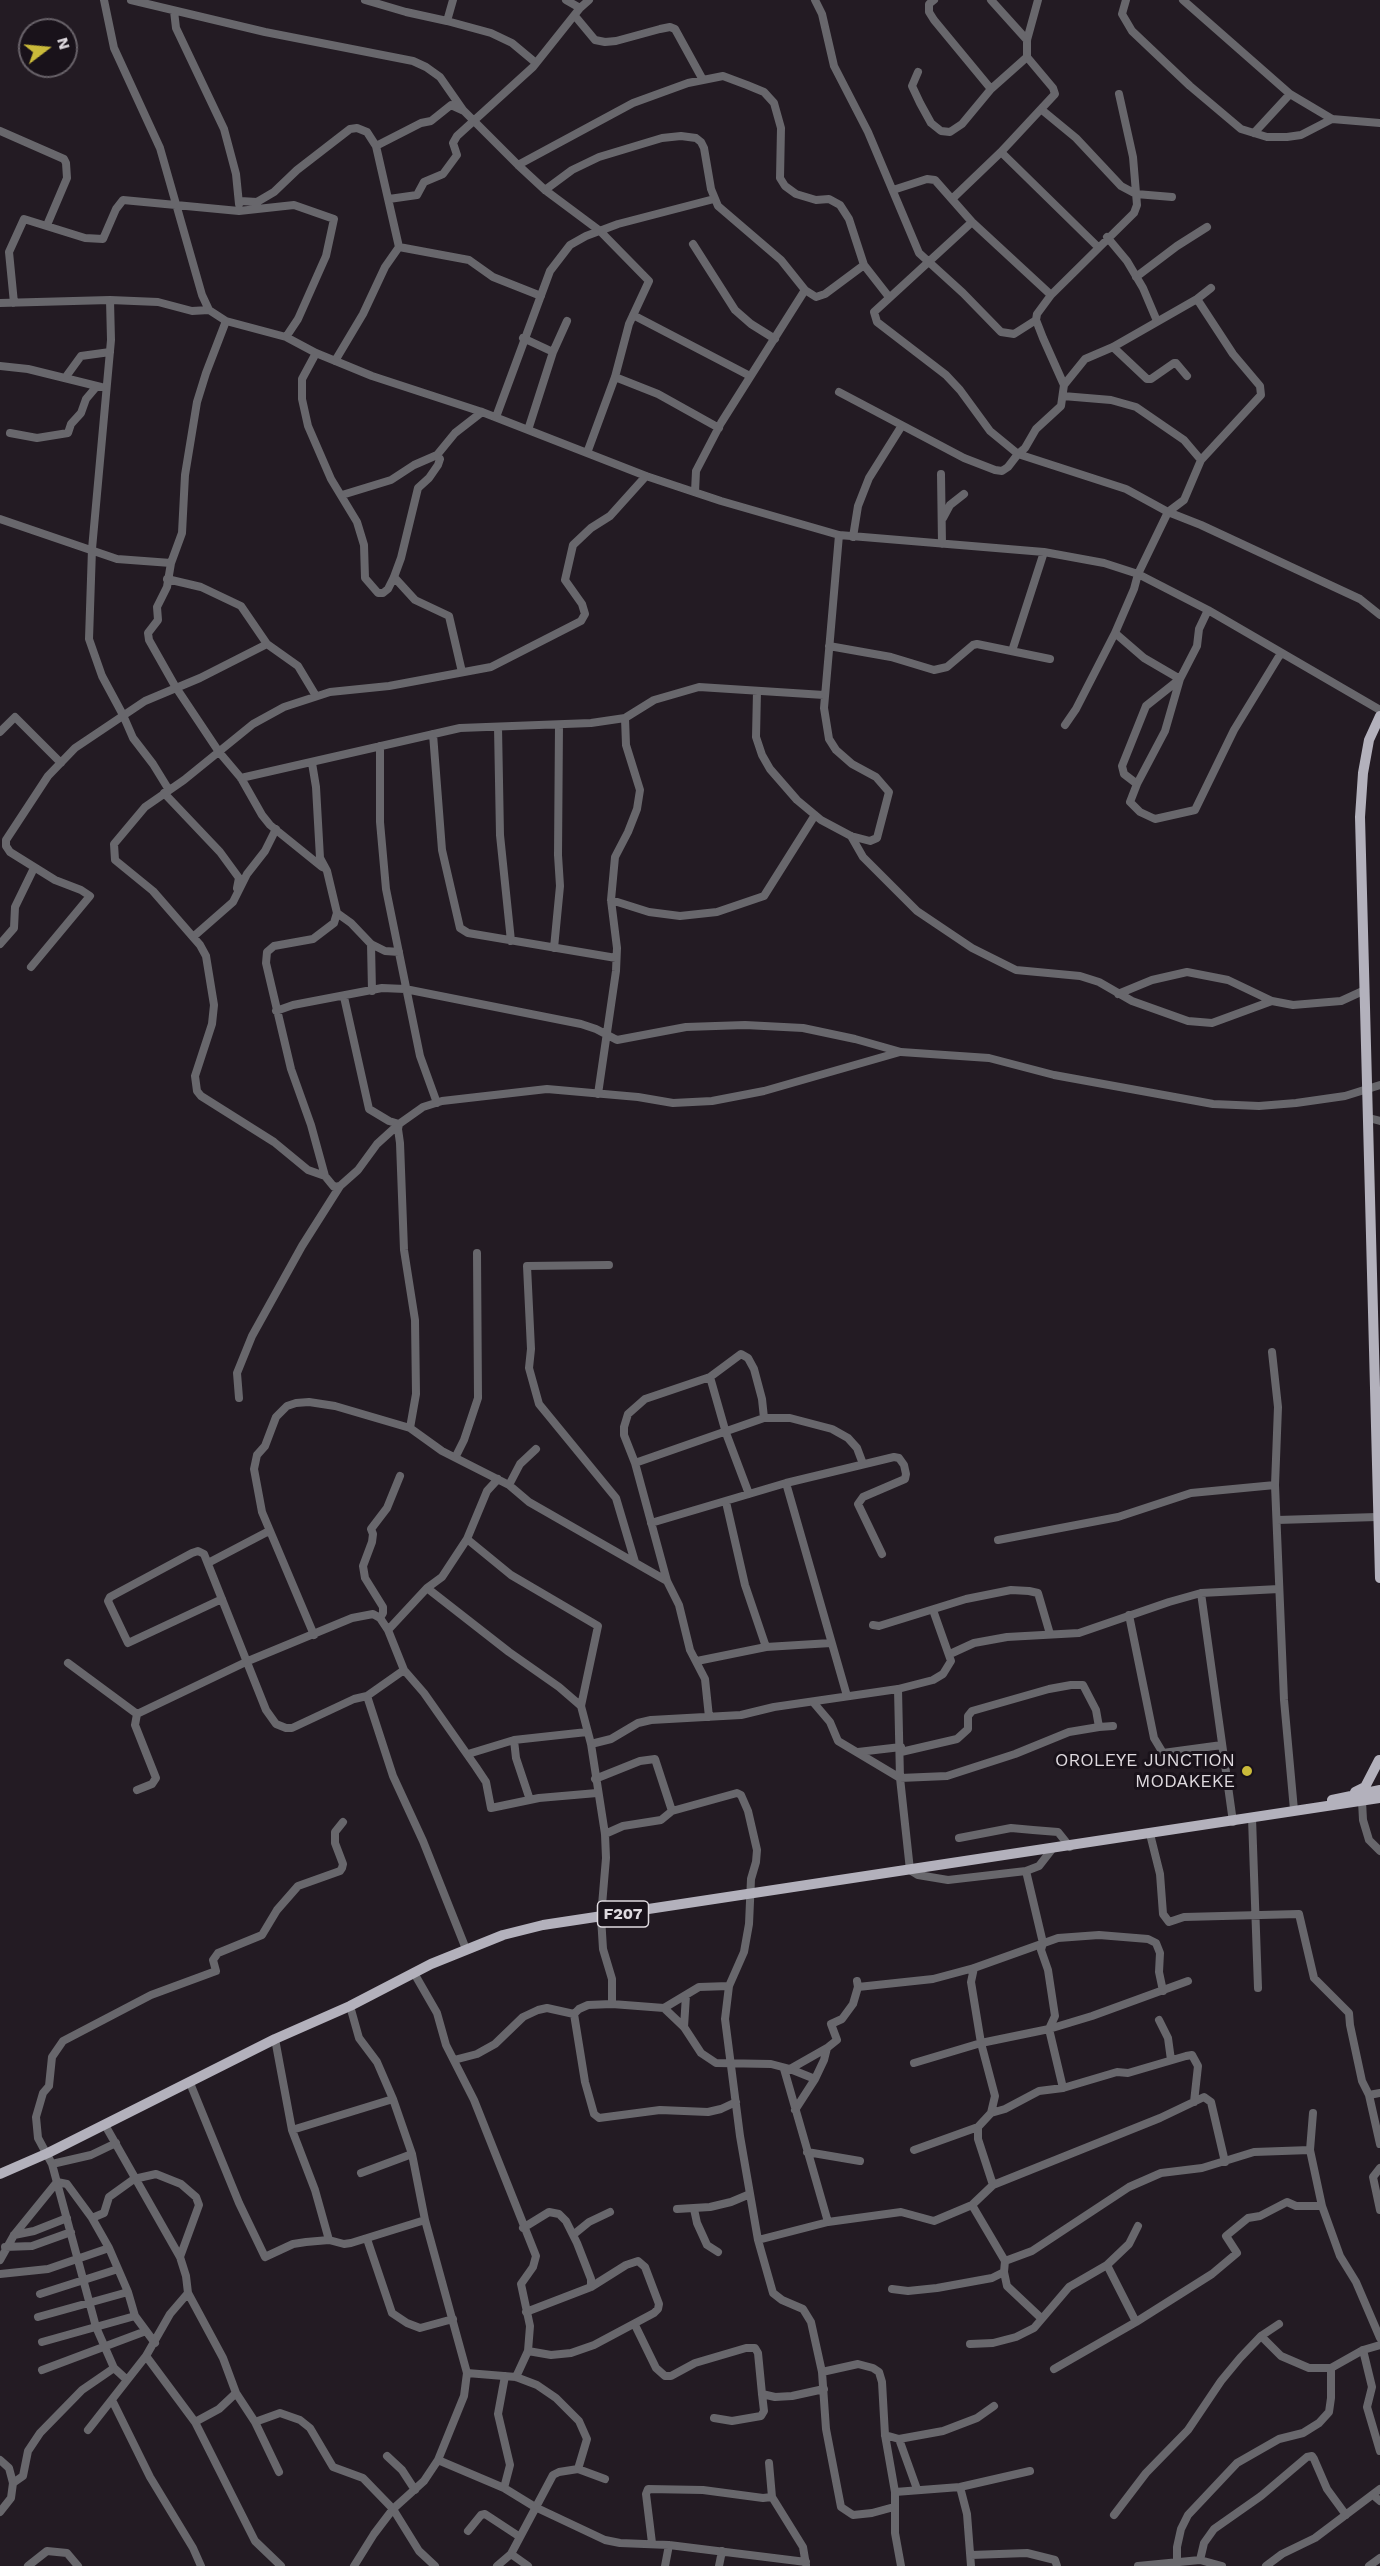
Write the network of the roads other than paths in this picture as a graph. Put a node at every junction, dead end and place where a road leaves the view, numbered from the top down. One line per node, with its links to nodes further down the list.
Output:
1 (104, 0): 43 (street)
2 (131, 0): 14 (street)
3 (365, 0): 16 (street)
4 (453, 0): 16 (street)
5 (566, 0): 13 (street)
6 (589, 0): 13 (street)
7 (815, 0): 36 (street)
8 (934, 0): 22 (street)
9 (991, 0): 17 (street)
10 (1038, 0): 17 (street)
11 (1126, 0): 31 (street)
12 (1183, 0): 24 (street)
13 (580, 8): 15 (street)
14 (174, 11): 25 (street); 42 (street)
15 (575, 16): 19 (street); 21 (street)
16 (447, 21): 19 (street)
17 (1027, 40): 18 (street)
18 (1027, 57): 22 (street); 26 (street)
19 (536, 63): 28 (street)
20 (918, 72): 22 (street)
21 (703, 80): 34 (street); 56 (street)
22 (992, 89)
23 (1119, 94): 37 (street)
24 (1290, 94): 27 (street); 31 (street)
25 (463, 110): 28 (street); 32 (street)
26 (1042, 110): 33 (street); 37 (street)
27 (1332, 119): 29 (street); 31 (street)
28 (474, 122): 34 (street); 39 (street)
29 (1380, 123)
30 (0, 131): 46 (street)
31 (1254, 133)
32 (376, 146): 39 (street); 42 (street)
33 (1001, 152): 41 (street); 54 (street)
34 (518, 165): 35 (street)
35 (545, 190): 40 (street); 47 (street)
36 (893, 190): 41 (street); 55 (street)
37 (1136, 194): 38 (street); 51 (street)
38 (1172, 197)
39 (389, 199): 53 (street)
40 (714, 199): 49 (street); 59 (street)
41 (952, 199): 45 (street)
42 (240, 201): 44 (street)
43 (175, 204): 44 (street); 46 (street); 60 (street)
44 (239, 211): 75 (street)
45 (972, 222): 55 (street); 61 (street)
46 (47, 225): 67 (street)
47 (592, 225): 49 (street); 50 (street)
48 (1207, 227): 57 (street)
49 (600, 231): 50 (street); 70 (street)
50 (586, 236): 62 (street)
51 (1107, 237): 54 (street); 57 (street)
52 (693, 244): 77 (street)
53 (399, 247): 62 (street); 82 (street)
54 (1098, 247): 61 (street)
55 (927, 262): 63 (street); 71 (street)
56 (864, 265): 59 (street); 63 (street)
57 (1136, 277): 74 (street)
58 (1211, 288): 64 (street)
59 (805, 290): 77 (street)
60 (202, 295): 68 (street); 69 (street)
61 (1051, 295): 71 (street)
62 (541, 296): 76 (street)
63 (888, 297): 102 (street)
64 (1197, 299): 74 (street); 104 (street)
65 (110, 300): 67 (street); 69 (street); 79 (street)
66 (0, 303): 67 (street)
67 (14, 303)
68 (209, 310): 69 (street); 72 (street)
69 (192, 311)
70 (633, 315): 86 (street); 88 (street)
71 (1036, 320): 90 (street)
72 (226, 321): 75 (street); 118 (street)
73 (567, 321): 80 (street)
74 (1157, 321): 78 (street)
75 (286, 337): 81 (street)
76 (523, 338): 80 (street); 96 (street)
77 (775, 339): 86 (street)
78 (1113, 347): 87 (street); 90 (street)
79 (110, 352): 84 (street); 92 (street)
80 (553, 352): 99 (street)
81 (316, 353): 82 (street); 109 (street)
82 (336, 361): 95 (street)
83 (0, 366): 85 (street)
84 (70, 369): 85 (street); 89 (street)
85 (55, 375): 89 (street)
86 (750, 376): 98 (street)
87 (1187, 376)
88 (615, 377): 98 (street); 101 (street)
89 (65, 378): 91 (street)
90 (1064, 385): 94 (street)
91 (97, 386): 92 (street); 100 (street)
92 (108, 388): 116 (street)
93 (839, 392): 97 (street)
94 (1063, 396): 102 (street); 104 (street)
95 (482, 412): 96 (street); 103 (street)
96 (496, 417): 99 (street)
97 (901, 427): 102 (street); 114 (street)
98 (719, 428): 107 (street)
99 (528, 430): 101 (street)
100 (10, 433)
101 (587, 453): 106 (street)
102 (1018, 454): 110 (street)
103 (437, 455): 109 (street); 120 (street)
104 (1201, 460): 110 (street)
105 (941, 474): 112 (street)
106 (646, 476): 107 (street); 130 (street)
107 (695, 492): 113 (street)
108 (964, 494): 112 (street)
109 (342, 495): 120 (street)
110 (1168, 512): 119 (street); 123 (street)
111 (0, 519): 116 (street)
112 (942, 519): 115 (street)
113 (839, 535): 114 (street); 126 (street)
114 (853, 537): 115 (street)
115 (942, 544): 117 (street)
116 (92, 549): 118 (street); 137 (street)
117 (1044, 552): 119 (street); 127 (street)
118 (171, 562): 121 (street)
119 (1138, 574): 122 (street); 124 (street)
120 (394, 577): 130 (street)
121 (167, 579): 125 (street); 132 (street)
122 (1208, 610): 128 (street); 131 (street)
123 (1380, 615)
124 (1115, 633): 131 (street); 141 (street)
125 (267, 644): 132 (street); 135 (street)
126 (829, 646): 127 (street); 134 (street)
127 (1012, 651): 129 (street)
128 (1281, 653): 136 (street); 150 (street)
129 (1050, 659)
130 (462, 672): 135 (street)
131 (1180, 679): 150 (street); 150 (street)
132 (177, 688): 137 (street); 146 (street)
133 (757, 691): 134 (street); 139 (street); 152 (street)
134 (824, 695): 154 (street)
135 (316, 696): 146 (street)
136 (1380, 711)
137 (123, 715): 147 (street); 151 (street)
138 (1380, 716): 169 (main road)
139 (625, 718): 140 (street); 158 (street)
140 (559, 725): 142 (street); 164 (street)
141 (1065, 725)
142 (498, 728): 144 (street); 161 (street)
143 (0, 732): 147 (street)
144 (432, 734): 145 (street); 161 (street)
145 (380, 746): 148 (street); 165 (street)
146 (219, 752): 149 (street); 151 (street)
147 (61, 763): 155 (street)
148 (312, 763): 149 (street); 156 (street)
149 (241, 778): 153 (street)
150 (1137, 784)
151 (166, 791): 157 (street); 160 (street)
152 (815, 815): 154 (street); 158 (street)
153 (276, 830): 156 (street); 157 (street)
154 (851, 836): 171 (street)
155 (34, 868): 162 (street); 167 (street)
156 (327, 871): 159 (street)
157 (237, 894): 160 (street)
158 (611, 900): 166 (street)
159 (337, 914): 163 (street); 174 (street)
160 (193, 937): 183 (street)
161 (510, 940): 164 (street)
162 (0, 944)
163 (370, 944): 165 (street); 170 (street)
164 (554, 948): 166 (street)
165 (399, 952): 168 (street)
166 (616, 958): 175 (street)
167 (31, 967)
168 (405, 989): 170 (street); 175 (street); 180 (street)
169 (1365, 990): 173 (street); 178 (main road)
170 (372, 991): 172 (street)
171 (1118, 994): 173 (street); 173 (street)
172 (344, 997): 174 (street); 182 (street)
173 (1272, 1001)
174 (276, 1011): 183 (street)
175 (606, 1034): 176 (street); 179 (street)
176 (901, 1052): 178 (street); 179 (street)
177 (1380, 1084): 178 (street)
178 (1368, 1088): 181 (main road)
179 (598, 1094): 180 (street)
180 (437, 1103): 182 (street)
181 (1374, 1120): 188 (main road)
182 (399, 1124): 184 (street); 192 (street)
183 (325, 1176): 184 (street)
184 (340, 1186): 190 (street)
185 (477, 1253): 195 (street)
186 (609, 1265): 212 (street)
187 (1272, 1353): 202 (street)
188 (1377, 1358): 205 (main road)
189 (710, 1377): 191 (street); 193 (street); 196 (street)
190 (239, 1398)
191 (764, 1418): 193 (street); 197 (street)
192 (410, 1428): 195 (street); 208 (street)
193 (726, 1433): 196 (street); 203 (street)
194 (536, 1449): 201 (street)
195 (456, 1456): 199 (street)
196 (635, 1463): 207 (street)
197 (863, 1464): 200 (street); 211 (street)
198 (400, 1476): 222 (street)
199 (498, 1479): 201 (street); 209 (street)
200 (786, 1483): 203 (street); 227 (street)
201 (509, 1485): 212 (street)
202 (1275, 1485): 206 (street); 210 (street)
203 (749, 1494): 204 (street)
204 (726, 1502): 207 (street); 228 (street)
205 (1377, 1517): 206 (street); 214 (main road)
206 (1277, 1520): 217 (street)
207 (651, 1522): 215 (street)
208 (269, 1531): 213 (street); 226 (street)
209 (467, 1539): 216 (street); 238 (street)
210 (998, 1540)
211 (882, 1554)
212 (635, 1562): 215 (street)
213 (208, 1563): 219 (street); 219 (street)
214 (1380, 1578)
215 (667, 1581): 231 (street)
216 (427, 1588): 224 (street); 238 (street)
217 (1279, 1589): 218 (street); 260 (street)
218 (1201, 1593): 221 (street); 246 (street)
219 (222, 1599): 230 (street)
220 (933, 1611): 223 (street); 225 (street); 229 (street)
221 (1129, 1615): 225 (street); 246 (street)
222 (380, 1618): 224 (street); 226 (street)
223 (873, 1625)
224 (388, 1630): 233 (street)
225 (1050, 1634): 229 (street)
226 (314, 1635): 230 (street)
227 (831, 1642): 228 (street); 236 (street)
228 (766, 1647): 231 (street)
229 (950, 1654): 234 (street)
230 (248, 1661): 235 (street); 239 (street)
231 (697, 1661): 240 (street)
232 (68, 1663): 239 (street)
233 (405, 1670): 235 (street); 249 (street)
234 (898, 1689): 236 (street); 247 (street)
235 (368, 1696): 277 (street)
236 (847, 1696): 237 (street)
237 (813, 1702): 240 (street); 248 (street)
238 (581, 1706): 243 (street)
239 (137, 1714): 253 (street)
240 (709, 1717): 245 (street)
241 (1113, 1726): 242 (street)
242 (1099, 1727): 247 (street); 251 (street)
243 (587, 1732): 244 (street); 245 (street)
244 (513, 1740): 249 (street); 258 (street)
245 (591, 1744): 252 (street)
246 (1222, 1745): 264 (street)
247 (901, 1749): 248 (street); 251 (street)
248 (856, 1753): 251 (street)
249 (468, 1754): 258 (street)
250 (1380, 1760): 256 (main road)
251 (900, 1778): 271 (street)
252 (595, 1779): 255 (street); 261 (street)
253 (137, 1790)
254 (1380, 1790): 256 (main road, F207)
255 (597, 1792): 258 (street); 265 (street)
256 (1349, 1796): 260 (main road, F207)
257 (1380, 1798): 259 (main road, F207)
258 (530, 1800)
259 (1362, 1801): 260 (main road, F207); 270 (street)
260 (1294, 1810): 262 (main road, F207)
261 (672, 1811): 265 (street); 273 (street)
262 (1252, 1818): 264 (main road, F207); 274 (street)
263 (343, 1822): 320 (street)
264 (1233, 1822): 266 (main road, F207)
265 (605, 1834): 275 (street)
266 (1150, 1834): 268 (main road, F207); 274 (street)
267 (959, 1838): 268 (street)
268 (1071, 1847): 269 (main road, F207)
269 (1053, 1848): 271 (main road, F207); 272 (street)
270 (1380, 1851)
271 (910, 1870): 272 (street); 273 (main road, F207)
272 (1026, 1870): 276 (street)
273 (750, 1894): 275 (main road, F207); 281 (street)
274 (1255, 1914): 282 (street); 304 (street)
275 (601, 1917): 277 (main road, F207); 285 (street)
276 (1043, 1943): 278 (street); 283 (street); 291 (street)
277 (466, 1949): 279 (main road, F207)
278 (974, 1968): 293 (street); 294 (street)
279 (414, 1973): 286 (main road, F207); 295 (street)
280 (1188, 1981): 283 (street)
281 (729, 1986): 284 (street); 297 (street)
282 (1258, 1988)
283 (1163, 1991): 291 (street)
284 (686, 1995): 287 (street); 290 (street)
285 (612, 2004): 287 (street); 288 (street)
286 (350, 2006): 292 (main road, F207); 305 (street)
287 (664, 2008): 290 (street)
288 (574, 2014): 295 (street); 306 (street)
289 (1159, 2020): 296 (street)
290 (684, 2027): 297 (street)
291 (1049, 2029): 293 (street); 302 (street)
292 (275, 2039): 301 (main road, F207); 313 (street)
293 (981, 2043): 298 (street); 309 (street)
294 (827, 2048): 299 (street); 300 (street)
295 (454, 2060): 341 (street)
296 (1171, 2060): 302 (street); 307 (street)
297 (730, 2063): 299 (street); 306 (street)
298 (914, 2063)
299 (787, 2069): 300 (street); 308 (street)
300 (815, 2079): 308 (street)
301 (190, 2083): 311 (main road, F207); 346 (street)
302 (1063, 2088): 309 (street)
303 (1380, 2093): 304 (street)
304 (1369, 2095): 315 (street)
305 (393, 2099): 313 (street); 319 (street)
306 (736, 2102): 329 (street)
307 (1194, 2102): 322 (street); 328 (street)
308 (795, 2110): 318 (street)
309 (991, 2113): 312 (street)
310 (1313, 2113): 317 (street)
311 (105, 2125): 314 (street); 320 (main road, F207)
312 (978, 2127): 316 (street); 328 (street)
313 (292, 2130): 346 (street)
314 (116, 2143): 320 (street); 326 (street)
315 (1380, 2144)
316 (914, 2150)
317 (1310, 2150): 322 (street); 331 (street)
318 (807, 2152): 321 (street); 339 (street)
319 (412, 2154): 324 (street); 338 (street)
320 (50, 2158): 325 (main road, F207); 327 (street)
321 (860, 2161)
322 (1226, 2162): 354 (street)
323 (1380, 2168): 334 (street)
324 (361, 2172)
325 (0, 2174)
326 (134, 2179): 337 (street); 351 (street); 351 (street)
327 (57, 2182): 336 (street); 337 (street); 343 (street)
328 (993, 2185): 330 (street)
329 (750, 2194): 333 (street); 347 (street)
330 (972, 2205): 339 (street); 354 (street)
331 (1322, 2206): 371 (street); 377 (street)
332 (677, 2209): 333 (street)
333 (694, 2210): 350 (street)
334 (1380, 2210)
335 (610, 2212): 344 (street)
336 (67, 2218): 342 (street); 343 (street)
337 (92, 2218): 349 (street)
338 (425, 2220): 345 (street); 370 (street)
339 (828, 2222): 347 (street)
340 (1138, 2226): 355 (street)
341 (524, 2228): 344 (street); 366 (street)
342 (71, 2232): 348 (street); 352 (street)
343 (14, 2235): 348 (street)
344 (573, 2235): 360 (street)
345 (367, 2239): 346 (street); 370 (street)
346 (329, 2240)
347 (758, 2240): 390 (street)
348 (6, 2247): 353 (street)
349 (109, 2248): 352 (street); 356 (street)
350 (718, 2252)
351 (180, 2257): 363 (street)
352 (79, 2259): 358 (street); 359 (street)
353 (0, 2260)
354 (1005, 2261): 357 (street)
355 (1107, 2265): 369 (street); 371 (street)
356 (118, 2269): 359 (street); 362 (street)
357 (1004, 2272): 361 (street); 369 (street)
358 (0, 2274)
359 (84, 2281): 364 (street); 365 (street)
360 (591, 2287): 366 (street); 373 (street)
361 (892, 2289)
362 (129, 2292): 365 (street); 367 (street)
363 (188, 2293): 379 (street); 396 (street)
364 (40, 2294)
365 (90, 2302): 368 (street); 374 (street)
366 (526, 2312): 384 (street)
367 (135, 2316): 374 (street); 375 (street)
368 (38, 2317)
369 (1041, 2318): 380 (street)
370 (453, 2319): 391 (street)
371 (1137, 2322): 388 (street)
372 (1279, 2324): 376 (street)
373 (635, 2325): 384 (street); 397 (street)
374 (96, 2327): 378 (street); 382 (street)
375 (146, 2331): 379 (street); 382 (street)
376 (1261, 2336): 387 (street); 428 (street)
377 (1380, 2338)
378 (42, 2342)
379 (155, 2343): 385 (street)
380 (970, 2344)
381 (1380, 2344): 383 (street)
382 (105, 2347): 386 (street); 389 (street)
383 (1363, 2350): 387 (street); 406 (street)
384 (528, 2351): 393 (street)
385 (146, 2356): 394 (street); 401 (street)
386 (114, 2368): 394 (street); 415 (street)
387 (1331, 2368): 441 (street)
388 (1054, 2369)
389 (42, 2370)
390 (822, 2372): 395 (street); 404 (street)
391 (467, 2373): 392 (street); 409 (street)
392 (505, 2376): 393 (street); 417 (street)
393 (516, 2377): 411 (street)
394 (126, 2379): 398 (street)
395 (824, 2389): 397 (street); 425 (street)
396 (236, 2393): 401 (street); 402 (street)
397 (762, 2394): 400 (street)
398 (112, 2400): 403 (street); 444 (street)
399 (994, 2406): 405 (street)
400 (714, 2418)
401 (195, 2422): 445 (street)
402 (255, 2422): 413 (street); 426 (street)
403 (88, 2430)
404 (885, 2435): 405 (street); 420 (street)
405 (899, 2439): 418 (street)
406 (1380, 2451)
407 (387, 2456): 419 (street)
408 (0, 2460): 415 (street)
409 (438, 2460): 417 (street); 419 (street)
410 (769, 2463): 422 (street)
411 (578, 2469): 414 (street); 424 (street)
412 (1030, 2471): 416 (street)
413 (279, 2472)
414 (605, 2479)
415 (13, 2483): 427 (street)
416 (960, 2487): 418 (street); 436 (street)
417 (504, 2488): 424 (street)
418 (916, 2489): 420 (street)
419 (415, 2490): 426 (street)
420 (895, 2492): 425 (street)
421 (1377, 2492): 423 (street); 429 (street)
422 (772, 2498): 432 (street); 440 (street)
423 (1380, 2501)
424 (535, 2506): 431 (street); 432 (street)
425 (894, 2507): 453 (street)
426 (393, 2509): 437 (street); 448 (street)
427 (0, 2512)
428 (1114, 2515)
429 (1346, 2515): 439 (street); 458 (street)
430 (468, 2531): 431 (street)
431 (520, 2537): 435 (street)
432 (652, 2543): 433 (street)
433 (669, 2545): 434 (street); 451 (street)
434 (722, 2551): 440 (street); 452 (street)
435 (511, 2554): 449 (street); 450 (street)
436 (971, 2554): 454 (street); 455 (street)
437 (360, 2557): 446 (street); 447 (street)
438 (1380, 2558): 459 (street)
439 (1200, 2560): 441 (street); 457 (street)
440 (806, 2564)
441 (1177, 2564): 456 (street)
442 (28, 2566): 443 (street)
443 (78, 2566)
444 (201, 2566)
445 (281, 2566)
446 (354, 2566)
447 (363, 2566)
448 (435, 2566)
449 (497, 2566)
450 (528, 2566)
451 (664, 2566)
452 (719, 2566)
453 (901, 2566)
454 (971, 2566)
455 (1057, 2566)
456 (1138, 2566)
457 (1222, 2566)
458 (1266, 2566)
459 (1369, 2566)

